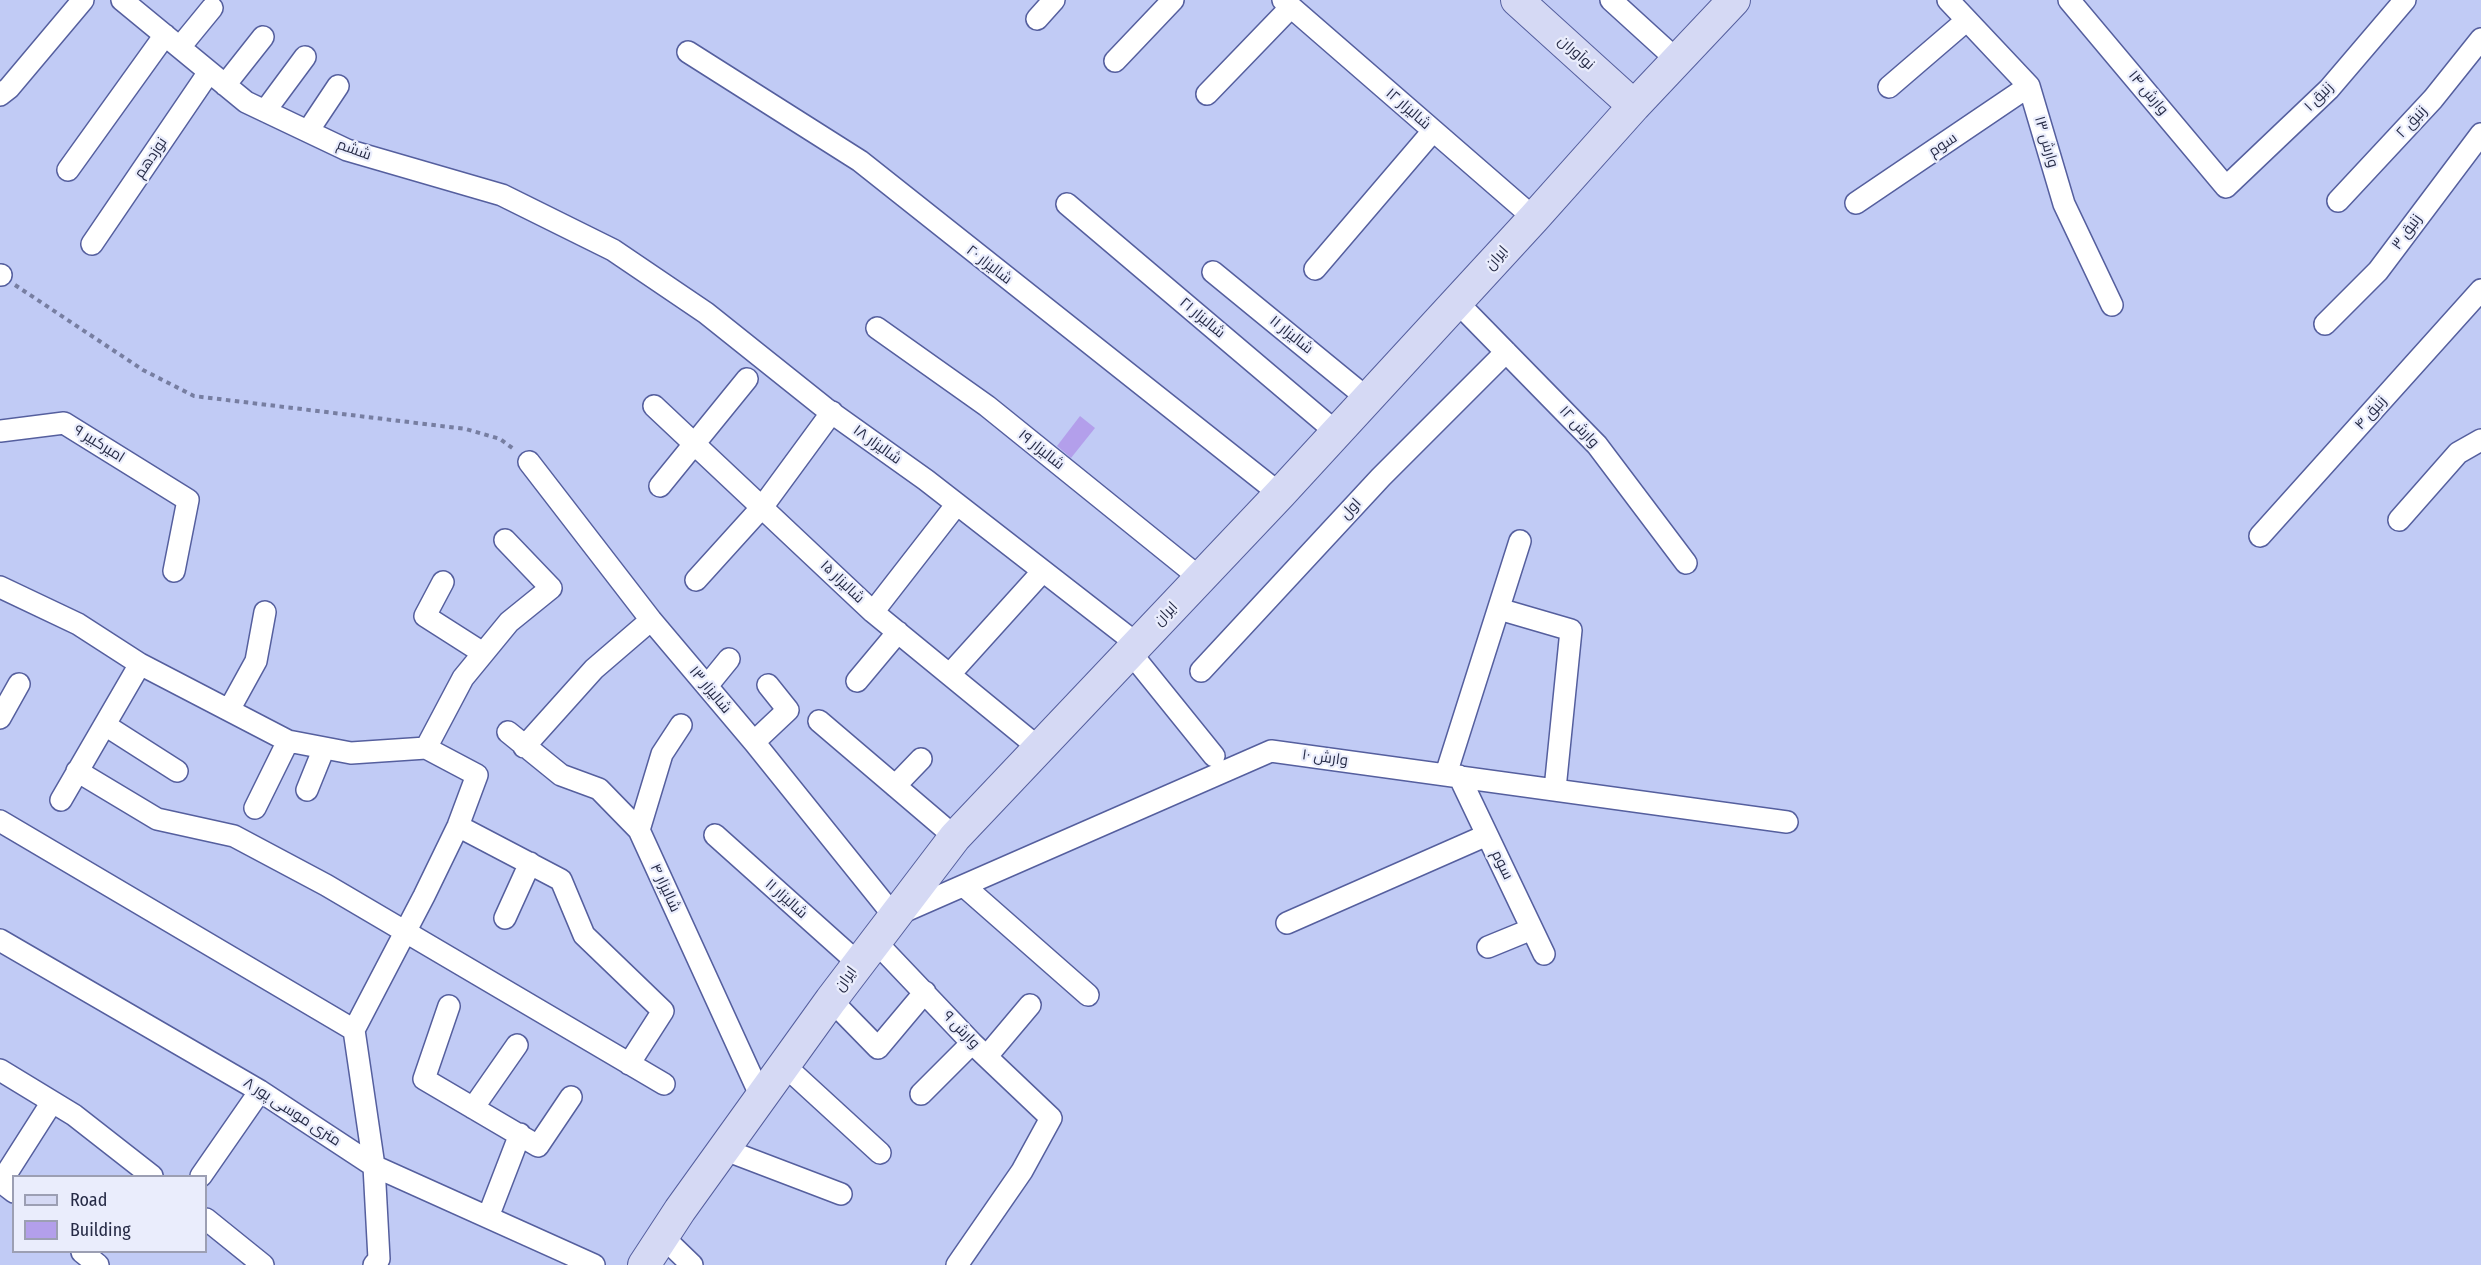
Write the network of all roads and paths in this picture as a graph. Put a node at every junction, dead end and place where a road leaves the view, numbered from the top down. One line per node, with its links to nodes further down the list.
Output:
1 (83, 0): 27 (street)
2 (1054, 0): 13 (street)
3 (1173, 0): 20 (street)
4 (1517, 0): 28 (street, نوآوران)
5 (1611, 0): 21 (street)
6 (1734, 0): 21 (street, ایران)
7 (1948, 0): 14 (street, وارش ۱۳)
8 (2069, 0): 34 (street, وارش ۱۴)
9 (2405, 0): 34 (street, زنبق ۱)
10 (136, 4): 17 (street, ششم)
11 (1287, 4): 26 (street); 30 (street, شالیزار ۱۲)
12 (212, 8): 17 (street)
13 (1037, 19)
14 (1967, 20): 24 (street, وارش ۱۳); 25 (street)
15 (262, 37): 22 (street, نوزدهم)
16 (2481, 39): 35 (street, زنبق ۲)
17 (172, 41): 22 (street, ششم); 33 (street)
18 (687, 52): 60 (street, شالیزار ۲۰)
19 (305, 57): 29 (street)
20 (1115, 61)
21 (1678, 61): 28 (street, ایران)
22 (217, 78): 29 (street, ششم); 39 (street, نوزدهم)
23 (338, 86): 31 (street)
24 (2029, 86): 36 (street, سوم); 46 (street, وارش ۱۳)
25 (1889, 87)
26 (1207, 94)
27 (0, 95)
28 (1634, 106): 38 (street, ایران)
29 (265, 111): 31 (street, ششم)
30 (1433, 130): 38 (street, شالیزار ۱۲); 41 (street)
31 (308, 131): 40 (street, ششم)
32 (2481, 134): 47 (street, زنبق ۳)
33 (68, 170)
34 (2226, 187)
35 (2338, 201)
36 (1857, 203)
37 (1067, 204): 55 (street, شالیزار ۲۱)
38 (1534, 218): 45 (street, ایران)
39 (92, 244)
40 (613, 250): 53 (street, شالیزار ۱۸)
41 (1315, 268)
42 (1213, 272): 51 (street, شالیزار ۱۱)
43 (0, 275): 58 (path)
44 (2481, 290): 64 (street, زنبق ۴)
45 (1457, 302): 49 (street, وارش ۱۲); 51 (street, ایران)
46 (2112, 305)
47 (2325, 324)
48 (877, 328): 70 (street, شالیزار ۱۹)
49 (1506, 352): 67 (street, وارش ۱۲); 83 (street, اول)
50 (747, 379): 57 (street)
51 (1368, 399): 55 (street, ایران)
52 (654, 406): 57 (street, شالیزار ۱۵)
53 (832, 412): 61 (street, شالیزار ۱۸); 62 (street)
54 (0, 431): 68 (street, امیرکبیر ۹)
55 (1336, 432): 60 (street, ایران)
56 (2481, 440): 63 (street)
57 (694, 442): 59 (street); 62 (street, شالیزار ۱۵)
58 (529, 462): 77 (street, شالیزار ۱۳)
59 (660, 486)
60 (1280, 494): 70 (street, ایران)
61 (957, 504): 69 (street, شالیزار ۱۸); 76 (street)
62 (763, 506): 71 (street); 76 (street, شالیزار ۱۵)
63 (2399, 520)
64 (2260, 536)
65 (505, 540): 80 (street)
66 (1520, 541): 74 (street)
67 (1686, 563)
68 (174, 571)
69 (1043, 571): 79 (street, شالیزار ۱۸); 84 (street)
70 (1200, 578): 79 (street, ایران)
71 (696, 580)
72 (443, 582): 80 (street)
73 (0, 587): 82 (street)
74 (1498, 609): 105 (street); 107 (street)
75 (265, 612): 89 (street)
76 (873, 612): 78 (street, شالیزار ۱۵)
77 (651, 620): 88 (street, شالیزار ۱۳); 97 (street)
78 (898, 632): 84 (street, شالیزار ۱۵); 85 (street)
79 (1134, 648): 100 (street, ایران); 101 (street, شالیزار ۱۸)
80 (483, 653): 99 (street)
81 (729, 660): 88 (street)
82 (140, 664): 89 (street); 92 (street)
83 (1201, 670)
84 (950, 674): 100 (street, شالیزار ۱۵)
85 (857, 681)
86 (19, 684): 90 (street)
87 (768, 685): 96 (street)
88 (707, 686): 96 (street, شالیزار ۱۳)
89 (230, 711): 95 (street)
90 (1, 714)
91 (819, 721): 106 (street)
92 (105, 725): 103 (street); 104 (street)
93 (681, 725): 114 (street)
94 (508, 732): 97 (street, شالیزار ۴)
95 (288, 741): 98 (street); 110 (street)
96 (754, 742): 120 (street, شالیزار ۱۳)
97 (524, 747): 114 (street, شالیزار ۴)
98 (324, 748): 99 (street); 108 (street)
99 (426, 748): 113 (street)
100 (1039, 748): 117 (street, ایران)
101 (1214, 756)
102 (921, 759): 106 (street)
103 (77, 771): 109 (street); 124 (street)
104 (177, 771)
105 (1452, 775): 107 (street, وارش ۱۰); 116 (street, سوم); 119 (street, وارش ۱۰)
106 (895, 786): 117 (street)
107 (1555, 789): 112 (street, وارش ۱۰)
108 (307, 790)
109 (61, 800)
110 (255, 808)
111 (0, 821): 134 (street)
112 (1787, 822)
113 (458, 826): 118 (street); 124 (street)
114 (639, 830): 144 (street, شالیزار ۴)
115 (715, 835): 127 (street, شالیزار ۱۱)
116 (1487, 835): 122 (street); 123 (street, سوم)
117 (955, 837): 120 (street, ایران)
118 (530, 863): 121 (street); 137 (street)
119 (964, 886): 120 (street, وارش ۱۰); 130 (street)
120 (894, 916): 127 (street, ایران)
121 (505, 918)
122 (1287, 923)
123 (1532, 929): 126 (street); 128 (street, سوم)
124 (406, 931): 134 (street); 137 (street)
125 (0, 940): 141 (street, ۸ متری موسی پور)
126 (1488, 946)
127 (866, 952): 129 (street, وارش ۹); 131 (street, ایران)
128 (1544, 954)
129 (925, 992): 131 (street); 136 (street, وارش ۹)
130 (1088, 995)
131 (831, 1000): 138 (street, ایران)
132 (1030, 1005): 136 (street)
133 (450, 1006): 146 (street)
134 (354, 1030): 150 (street)
135 (517, 1045): 146 (street)
136 (979, 1049): 142 (street); 165 (street, وارش ۹)
137 (629, 1064): 140 (street)
138 (784, 1065): 144 (street, ایران); 149 (street)
139 (0, 1070): 145 (street)
140 (664, 1084)
141 (260, 1091): 150 (street, ۸ متری موسی پور); 152 (street)
142 (921, 1095)
143 (571, 1097): 147 (street)
144 (761, 1097): 148 (street, ایران)
145 (52, 1102): 151 (street); 153 (street)
146 (473, 1108): 147 (street)
147 (520, 1134): 155 (street)
148 (723, 1149): 154 (street); 157 (street, ایران)
149 (879, 1153)
150 (374, 1166): 155 (street, ۸ متری موسی پور); 159 (street)
151 (151, 1175)
152 (202, 1175)
153 (12, 1190)
154 (841, 1194)
155 (488, 1217): 162 (street, ۸ متری موسی پور)
156 (207, 1220): 161 (street)
157 (663, 1237): 163 (street, ایران); 164 (street)
158 (84, 1253): 160 (street)
159 (381, 1263)
160 (98, 1265)
161 (263, 1265)
162 (594, 1265)
163 (644, 1265)
164 (692, 1265)
165 (957, 1265)

